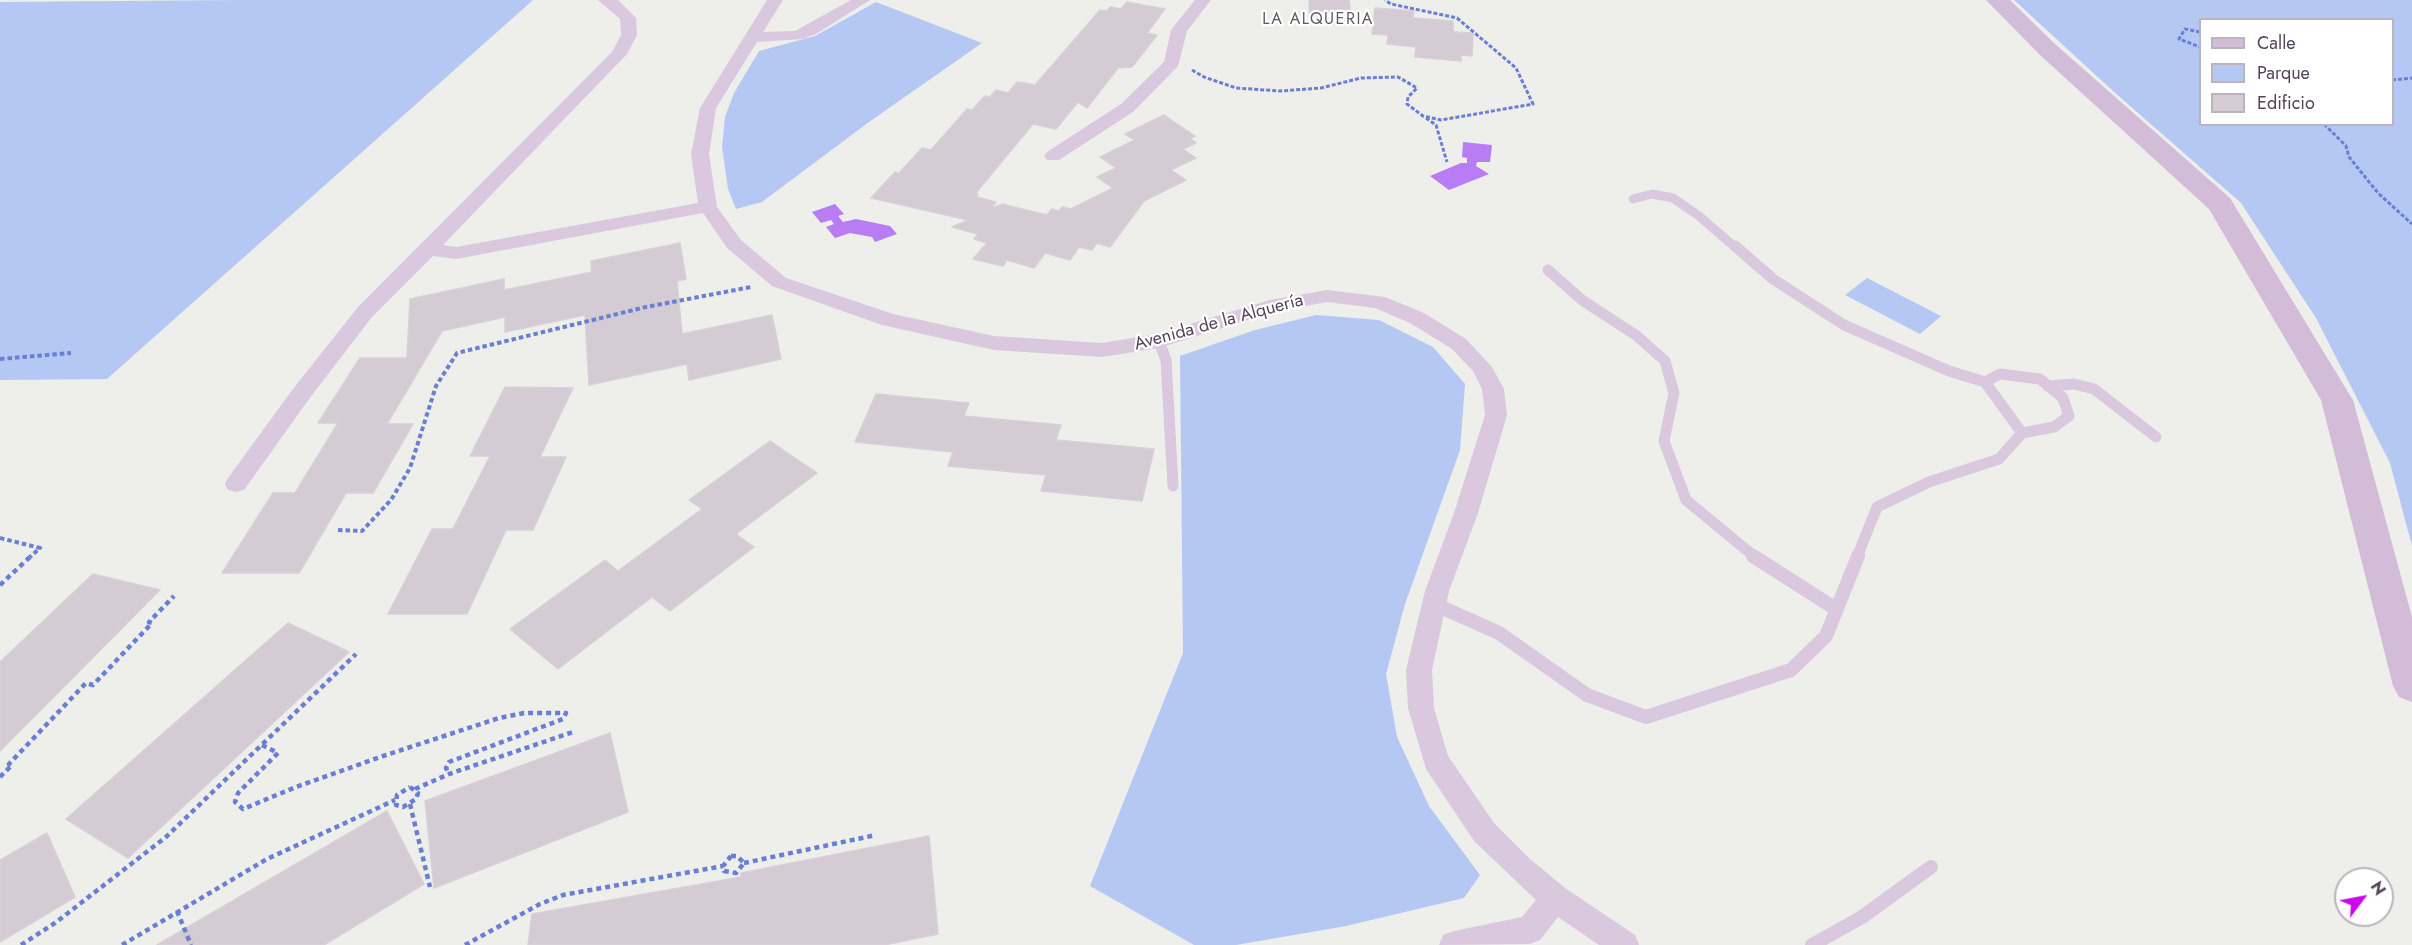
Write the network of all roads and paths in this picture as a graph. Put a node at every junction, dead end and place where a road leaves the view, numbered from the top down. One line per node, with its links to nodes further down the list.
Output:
1 (606, 0): 20 (street)
2 (775, 0): 8 (street, Avenida de la Alquería)
3 (862, 0): 8 (street)
4 (1203, 0): 10 (street)
5 (1385, 0): 13 (path)
6 (1997, 0): 39 (main road)
7 (2199, 32): 9 (path)
8 (752, 37): 18 (street, Avenida de la Alquería)
9 (2199, 47)
10 (1172, 63): 13 (path); 15 (street)
11 (2412, 78): 12 (path)
12 (2394, 80)
13 (1423, 116): 16 (path)
14 (2326, 126): 19 (path)
15 (1053, 156)
16 (1447, 162)
17 (1633, 199): 26 (lane)
18 (708, 207): 20 (street); 22 (street, Avenida de la Alquería)
19 (2412, 224)
20 (429, 249): 30 (street)
21 (1548, 270): 37 (lane)
22 (779, 282): 23 (street, Avenida de la Alquería); 32 (path)
23 (1160, 341): 31 (lane); 36 (street, Avenida de la Alquería)
24 (71, 353): 25 (path)
25 (0, 359)
26 (1985, 382): 27 (lane); 28 (lane)
27 (2048, 386): 28 (lane); 29 (lane)
28 (2022, 433): 37 (lane)
29 (2156, 437)
30 (236, 484)
31 (1173, 486)
32 (338, 530)
33 (0, 538): 34 (path)
34 (0, 585)
35 (174, 596): 43 (path)
36 (1434, 604): 37 (lane); 52 (street, Avenida de la Alquería)
37 (1836, 609)
38 (356, 654): 41 (path)
39 (2412, 686)
40 (573, 732): 42 (path)
41 (262, 746): 42 (path); 54 (path)
42 (449, 774): 44 (path)
43 (0, 777)
44 (415, 789): 45 (path); 46 (path)
45 (395, 800): 46 (path); 53 (path)
46 (410, 804): 51 (path)
47 (876, 835): 48 (path)
48 (744, 863): 49 (path); 49 (path)
49 (723, 866): 57 (path)
50 (1931, 867): 60 (lane)
51 (430, 887)
52 (1555, 898): 58 (street); 59 (street, Avenida de la Alquería)
53 (177, 911): 55 (path); 56 (path)
54 (21, 945)
55 (122, 945)
56 (191, 945)
57 (465, 945)
58 (1454, 945)
59 (1624, 945)
60 (1812, 945)

